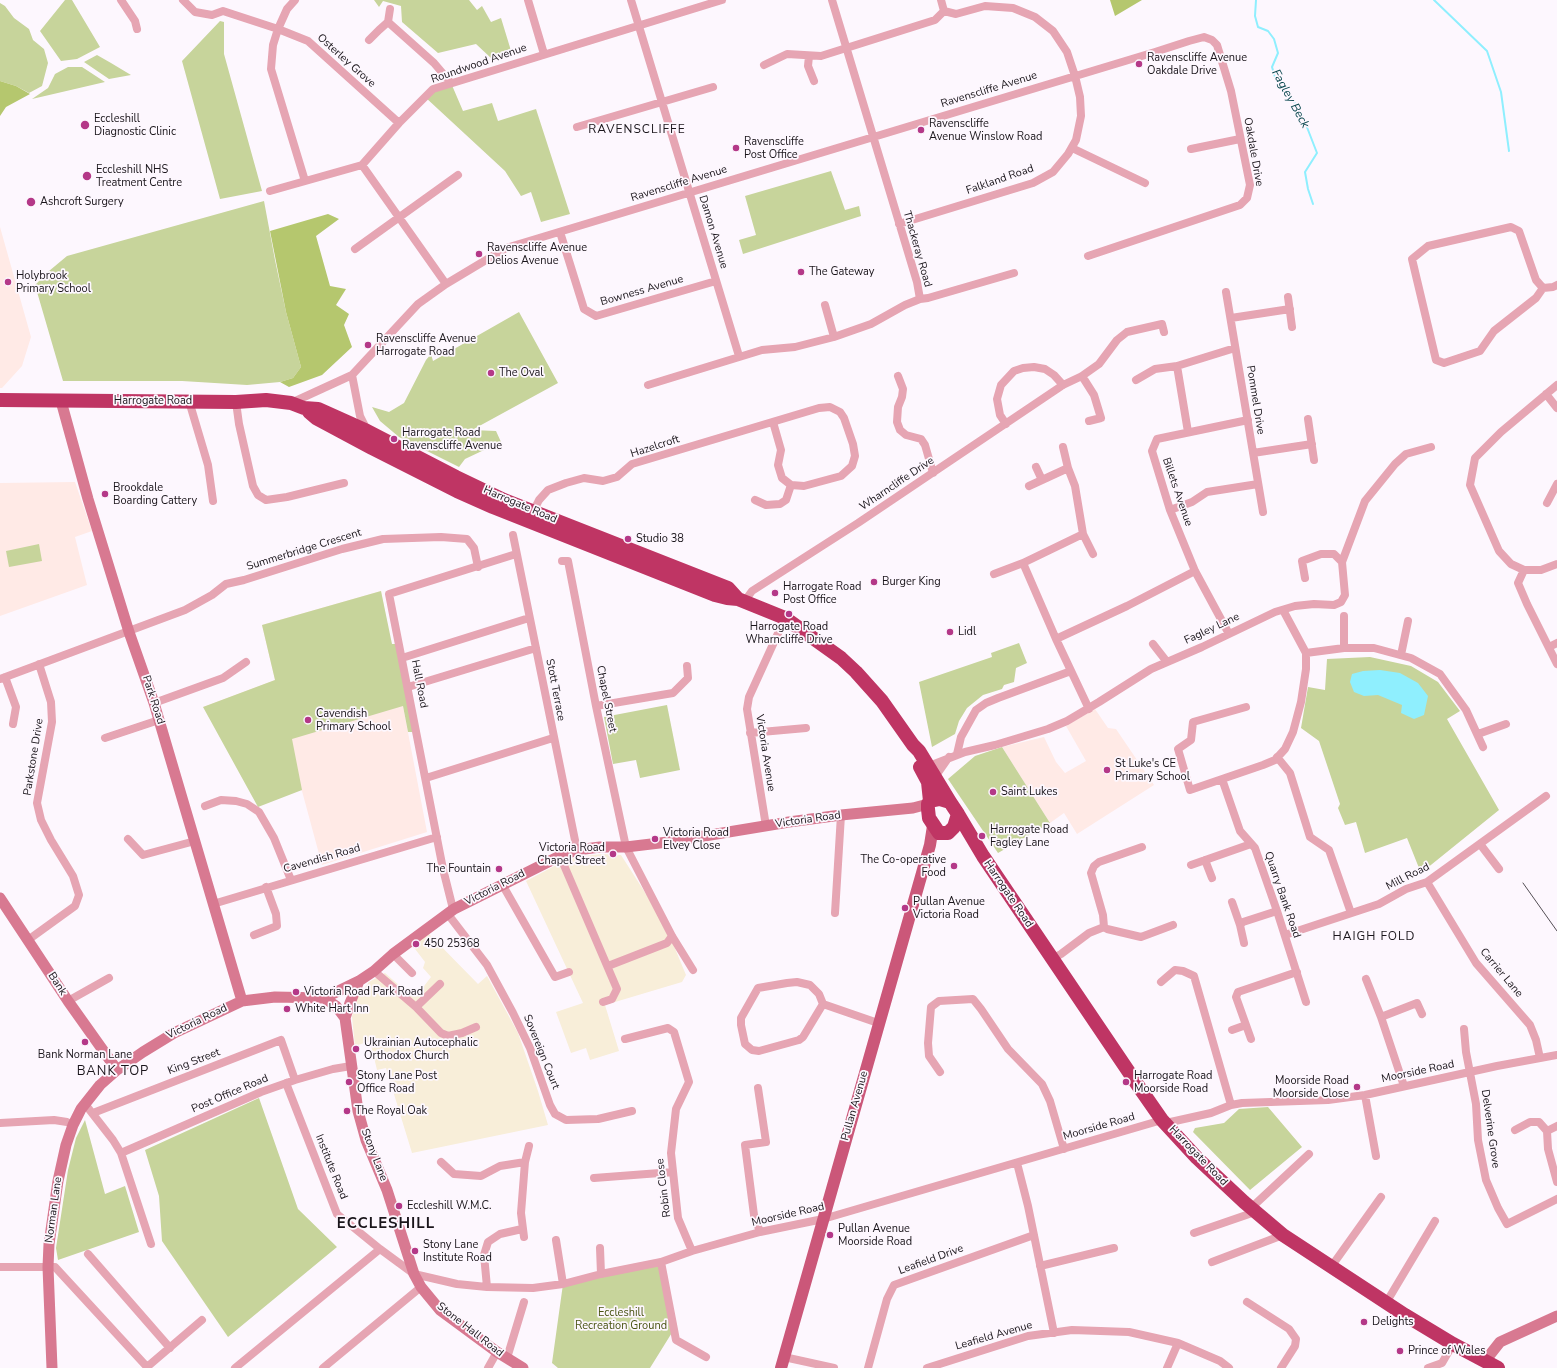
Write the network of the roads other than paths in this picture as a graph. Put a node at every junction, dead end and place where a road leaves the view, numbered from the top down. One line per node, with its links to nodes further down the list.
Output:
1 (121, 0): 13 (street)
2 (183, 0): 14 (street, Osterley Grove)
3 (295, 0): 14 (street)
4 (528, 0): 18 (street)
5 (631, 0): 12 (street, Damon Avenue)
6 (722, 0): 12 (street, Roundwood Avenue)
7 (832, 0): 17 (street, Thackeray Road)
8 (941, 0): 10 (street)
9 (390, 10): 11 (street)
10 (944, 11): 17 (street); 21 (street, Falkland Road)
11 (388, 22): 15 (street); 23 (street)
12 (639, 25): 18 (street, Roundwood Avenue); 25 (street, Damon Avenue)
13 (137, 29)
14 (278, 29): 26 (street, Osterley Grove); 34 (street)
15 (369, 40)
16 (1212, 40): 21 (street, Ravenscliffe Avenue); 29 (street, Oakdale Drive)
17 (846, 48): 19 (street); 28 (street, Thackeray Road)
18 (544, 54): 23 (street, Roundwood Avenue)
19 (809, 56): 20 (street); 22 (street)
20 (764, 65)
21 (1075, 76): 28 (street, Ravenscliffe Avenue); 30 (street, Falkland Road)
22 (814, 81)
23 (451, 83): 26 (street, Roundwood Avenue)
24 (713, 87): 25 (street)
25 (662, 101): 27 (street); 37 (street, Damon Avenue)
26 (399, 123): 32 (street, Roundwood Avenue)
27 (577, 127)
28 (872, 137): 37 (street, Ravenscliffe Avenue); 39 (street, Thackeray Road)
29 (1240, 139): 31 (street); 42 (street, Oakdale Drive)
30 (1072, 148): 35 (street); 39 (street, Falkland Road)
31 (1191, 150)
32 (362, 165): 34 (street); 38 (street)
33 (458, 175): 38 (street)
34 (305, 181): 36 (street)
35 (1145, 183)
36 (270, 191)
37 (689, 192): 40 (street, Ravenscliffe Avenue); 44 (street, Damon Avenue)
38 (398, 217): 41 (street); 45 (street)
39 (899, 224): 50 (street, Thackeray Road)
40 (560, 232): 44 (street, Bowness Avenue); 45 (street, Ravenscliffe Avenue)
41 (355, 249)
42 (1088, 256)
43 (1014, 273): 50 (street)
44 (716, 281): 58 (street, Damon Avenue)
45 (446, 284): 60 (street, Ravenscliffe Avenue)
46 (1557, 285): 47 (street)
47 (1543, 288): 47 (street)
48 (1226, 292): 53 (street, Pommel Drive)
49 (1288, 297): 52 (street)
50 (920, 299): 56 (street, Thackeray Road)
51 (825, 305): 56 (street)
52 (1290, 309): 53 (street); 54 (street)
53 (1231, 318): 57 (street, Pommel Drive)
54 (1292, 327)
55 (1164, 332): 62 (street, Wharncliffe Drive)
56 (834, 337): 58 (street, Thackeray Road)
57 (1236, 348): 59 (street); 76 (street, Pommel Drive)
58 (739, 356): 64 (street, Thackeray Road)
59 (1177, 366): 63 (street); 81 (street)
60 (352, 375): 72 (street, Ravenscliffe Avenue); 80 (street)
61 (898, 376): 90 (street)
62 (1082, 376): 65 (street, Wharncliffe Drive); 77 (street)
63 (1136, 380)
64 (648, 385)
65 (1063, 385): 79 (street, Wharncliffe Drive); 79 (street)
66 (1557, 385): 67 (street)
67 (1546, 394): 74 (street); 112 (street)
68 (0, 400): 69 (highway, Harrogate Road)
69 (61, 401): 70 (highway, Harrogate Road); 122 (street, Park Road)
70 (189, 402): 71 (highway, Harrogate Road); 98 (street)
71 (236, 402): 72 (highway, Harrogate Road); 92 (street)
72 (291, 403): 73 (highway, Harrogate Road)
73 (304, 408): 80 (highway, Harrogate Road); 85 (highway, Harrogate Road)
74 (1557, 408)
75 (1308, 419): 82 (street)
76 (1248, 420): 81 (street, Billets Avenue); 86 (street, Pommel Drive)
77 (1089, 421)
78 (773, 422): 95 (street); 95 (street, Hazelcroft); 101 (street, Hazelcroft)
79 (1006, 424): 90 (street, Wharncliffe Drive)
80 (367, 431): 85 (street); 101 (highway, Harrogate Road)
81 (1188, 432): 100 (street, Billets Avenue)
82 (1312, 444): 86 (street); 87 (street)
83 (1063, 447): 89 (street)
84 (1431, 447): 108 (street, Fagley Lane)
85 (372, 448): 116 (highway, Harrogate Road)
86 (1253, 453): 93 (street, Pommel Drive)
87 (1314, 460)
88 (1036, 467): 91 (street)
89 (1068, 468): 91 (street); 104 (street)
90 (933, 473): 116 (street, Wharncliffe Drive)
91 (1042, 480): 96 (street)
92 (344, 483)
93 (1258, 484): 100 (street); 102 (street, Pommel Drive)
94 (1557, 484): 99 (street)
95 (791, 485): 97 (street)
96 (1029, 486)
97 (756, 500)
98 (213, 501)
99 (1547, 503)
100 (1170, 510): 113 (street, Billets Avenue)
101 (533, 512): 116 (highway, Harrogate Road)
102 (1263, 512)
103 (513, 534): 105 (street, Stott Terrace)
104 (1083, 534): 106 (street); 109 (street)
105 (516, 554): 111 (street, Hall Road); 119 (street, Stott Terrace)
106 (1093, 554)
107 (562, 561): 142 (street, Chapel Street)
108 (1342, 562): 115 (street); 117 (street, Fagley Lane)
109 (1023, 563): 114 (street); 124 (street)
110 (1557, 564): 112 (street)
111 (478, 567): 122 (street, Summerbridge Crescent); 132 (street, Hall Road)
112 (1524, 570): 127 (street)
113 (1195, 571): 123 (street, Billets Avenue); 124 (street)
114 (994, 574)
115 (1305, 578)
116 (741, 600): 120 (highway, Harrogate Road)
117 (1283, 610): 123 (street, Fagley Lane); 130 (street)
118 (1344, 616): 129 (street)
119 (529, 618): 128 (street, Stott Terrace); 132 (street)
120 (785, 618): 149 (street, Victoria Avenue); 156 (highway, Harrogate Road)
121 (1408, 621): 131 (street)
122 (129, 632): 135 (street); 141 (street, Park Road)
123 (1229, 634): 134 (street, Fagley Lane)
124 (1056, 639): 138 (street)
125 (1557, 643): 127 (street)
126 (1153, 644): 134 (street)
127 (1548, 647): 136 (street)
128 (536, 648): 140 (street); 152 (street, Stott Terrace)
129 (1344, 648): 130 (street); 131 (street)
130 (1306, 654): 155 (street)
131 (1401, 655): 150 (street)
132 (402, 658): 140 (street, Hall Road)
133 (246, 662): 141 (street)
134 (1167, 662): 144 (street, Fagley Lane)
135 (40, 664): 139 (street); 198 (street, Parkstone Drive)
136 (1557, 664)
137 (687, 666): 142 (street)
138 (1071, 671): 144 (street); 154 (street)
139 (3, 678): 146 (street)
140 (408, 687): 157 (street, Hall Road)
141 (154, 703): 145 (street, Park Road)
142 (596, 706): 172 (street, Chapel Street)
143 (1246, 707): 158 (street)
144 (1089, 709): 154 (street, Fagley Lane)
145 (159, 720): 151 (street); 169 (street, Park Road)
146 (13, 724)
147 (1506, 724): 150 (street)
148 (806, 728): 149 (street)
149 (750, 733): 165 (street, Victoria Avenue)
150 (1478, 734): 153 (street)
151 (105, 738)
152 (553, 738): 157 (street); 174 (street, Stott Terrace)
153 (1483, 747)
154 (953, 756): 156 (street, Fagley Lane); 156 (street)
155 (1277, 757): 158 (street); 191 (street)
156 (929, 772): 160 (highway, Harrogate Road); 163 (highway, Harrogate Road)
157 (426, 778): 167 (street, Hall Road)
158 (1222, 780): 170 (street, Quarry Bank Road)
159 (1546, 796): 171 (street, Mill Road)
160 (929, 802): 162 (street, Victoria Road); 163 (highway); 166 (highway, Harrogate Road)
161 (205, 806): 181 (street)
162 (913, 808): 164 (street, Victoria Road); 166 (street)
163 (954, 808): 166 (highway); 176 (highway, Harrogate Road)
164 (841, 815): 165 (street, Victoria Road); 190 (street)
165 (766, 826): 172 (street, Victoria Road)
166 (937, 827): 176 (highway); 223 (main road, Pullan Avenue)
167 (437, 837): 181 (street, Cavendish Road); 188 (street, Hall Road)
168 (128, 839): 169 (street)
169 (195, 842): 187 (street, Park Road)
170 (1251, 844): 177 (street); 189 (street, Quarry Bank Road)
171 (1480, 844): 179 (street); 182 (street, Mill Road)
172 (626, 847): 174 (street, Victoria Road); 197 (street, Chapel Street)
173 (1142, 847): 194 (street)
174 (577, 850): 175 (street, Victoria Road)
175 (560, 856): 183 (street, Victoria Road); 202 (street)
176 (983, 856): 201 (highway, Harrogate Road)
177 (1205, 860): 178 (street); 180 (street)
178 (1191, 865)
179 (1498, 869)
180 (1212, 878)
181 (291, 880): 184 (street, Cavendish Road)
182 (1427, 882): 191 (street, Mill Road); 231 (street, Carrier Lane)
183 (502, 884): 188 (street, Victoria Road); 205 (street)
184 (266, 888): 187 (street, Cavendish Road); 195 (street)
185 (0, 898): 198 (street, Bank)
186 (1232, 902): 192 (street)
187 (213, 904): 215 (street, Park Road)
188 (451, 911): 200 (street, Victoria Road); 243 (street, Sovereign Court)
189 (1277, 911): 192 (street); 196 (street, Quarry Bank Road)
190 (835, 913)
191 (1351, 913): 196 (street, Mill Road)
192 (1240, 924): 199 (street)
193 (1173, 925): 194 (street)
194 (1104, 927): 201 (street)
195 (254, 935)
196 (1285, 935): 206 (street, Quarry Bank Road)
197 (672, 936): 202 (street); 203 (street, Chapel Street)
198 (28, 940): 214 (street, Bank)
199 (1244, 942)
200 (393, 954): 204 (street, Victoria Road); 207 (street)
201 (1052, 959): 245 (highway, Harrogate Road)
202 (608, 966): 216 (street)
203 (693, 970)
204 (374, 971): 210 (street, Victoria Road); 219 (street)
205 (569, 972)
206 (1297, 972): 217 (street, Quarry Bank Road); 224 (street)
207 (412, 973)
208 (109, 978): 214 (street)
209 (1366, 979): 221 (street)
210 (359, 981): 213 (street, Victoria Road); 222 (street, Stony Lane)
211 (1161, 982): 242 (street)
212 (440, 984): 219 (street)
213 (324, 998): 215 (street, Victoria Road); 222 (street)
214 (68, 1001): 233 (street, Bank)
215 (242, 1001): 233 (street, Victoria Road)
216 (603, 1002)
217 (1306, 1002)
218 (823, 1004): 218 (street); 223 (street)
219 (416, 1007): 225 (street)
220 (1422, 1014): 221 (street)
221 (1381, 1017): 238 (street)
222 (345, 1018): 232 (street, Stony Lane)
223 (878, 1023): 265 (main road, Pullan Avenue)
224 (1246, 1025): 227 (street); 229 (street)
225 (476, 1027)
226 (1464, 1028): 235 (street)
227 (1232, 1030)
228 (625, 1039): 259 (street, Robin Close)
229 (1250, 1039)
230 (1557, 1055): 231 (street, Moorside Road)
231 (1540, 1058): 235 (street, Moorside Road)
232 (351, 1066): 236 (street, Post Office Road); 284 (street, Stony Lane)
233 (116, 1070): 241 (street, Norman Lane)
234 (940, 1072): 252 (street)
235 (1470, 1072): 238 (street, Moorside Road); 263 (street, Delverine Grove)
236 (295, 1080): 237 (street, Post Office Road); 244 (street, King Street)
237 (286, 1083): 253 (street, Post Office Road); 275 (street, Institute Road)
238 (1404, 1086): 240 (street, Moorside Road)
239 (758, 1088): 267 (street)
240 (1365, 1095): 242 (street, Moorside Road); 255 (street)
241 (85, 1104): 244 (street); 247 (street, Norman Lane)
242 (1230, 1105): 245 (street, Moorside Road)
243 (632, 1112)
244 (93, 1113): 253 (street)
245 (1164, 1122): 252 (street, Moorside Road); 264 (highway, Harrogate Road)
246 (0, 1123): 247 (street)
247 (73, 1125): 282 (street, Norman Lane)
248 (1557, 1126): 250 (street)
249 (1515, 1130): 250 (street)
250 (1546, 1131): 261 (street)
251 (529, 1146): 257 (street)
252 (1064, 1149): 258 (street, Moorside Road)
253 (121, 1153): 272 (street)
254 (1309, 1154): 264 (street)
255 (1376, 1156)
256 (441, 1162): 257 (street)
257 (525, 1162): 288 (street)
258 (1017, 1163): 265 (street, Moorside Road); 269 (street)
259 (673, 1172): 260 (street); 276 (street, Robin Close)
260 (594, 1178)
261 (1557, 1182)
262 (1381, 1197): 283 (street)
263 (1557, 1199)
264 (1253, 1210): 268 (street); 270 (highway, Harrogate Road)
265 (823, 1220): 267 (street, Moorside Road); 301 (main road, Pullan Avenue)
266 (1435, 1221): 291 (street)
267 (760, 1232): 276 (street, Moorside Road)
268 (1194, 1233)
269 (1034, 1235): 280 (street); 310 (street, Leafield Drive)
270 (1283, 1235): 279 (street); 283 (highway, Harrogate Road)
271 (556, 1240): 286 (street)
272 (151, 1244)
273 (600, 1248): 285 (street)
274 (1114, 1248): 280 (street)
275 (380, 1249): 284 (street, Institute Road); 305 (street)
276 (692, 1251): 278 (street, Moorside Road)
277 (88, 1254): 297 (street)
278 (661, 1262): 285 (street, Moorside Road); 300 (street)
279 (1212, 1262)
280 (1040, 1266): 294 (street)
281 (0, 1267): 282 (street)
282 (48, 1267): 303 (street); 304 (street, Norman Lane)
283 (1331, 1267): 291 (highway, Harrogate Road)
284 (414, 1274): 287 (street, Stony Lane); 288 (street, Moorside Road)
285 (601, 1274): 286 (street, Moorside Road)
286 (563, 1284): 288 (street, Moorside Road)
287 (421, 1287): 298 (street, Stone Hall Road); 306 (street)
288 (487, 1287)
289 (524, 1302): 299 (street)
290 (1247, 1302): 314 (street)
291 (1386, 1302): 296 (highway, Harrogate Road)
292 (1557, 1316): 302 (street)
293 (202, 1320): 297 (street)
294 (1054, 1333): 295 (street, Leafield Avenue); 311 (street, Leafield Avenue)
295 (1178, 1343): 312 (street); 313 (street, Leafield Avenue)
296 (1454, 1344): 302 (highway, Harrogate Road); 315 (street)
297 (170, 1348): 303 (street)
298 (497, 1352): 299 (street, Stone Hall Road); 307 (street)
299 (507, 1358): 308 (street, Stone Hall Road)
300 (706, 1358)
301 (782, 1362): 309 (street)
302 (1494, 1366)
303 (147, 1367)
304 (52, 1368)
305 (235, 1368)
306 (323, 1368)
307 (488, 1368)
308 (523, 1368)
309 (834, 1368)
310 (868, 1368)
311 (927, 1368)
312 (1167, 1368)
313 (1229, 1368)
314 (1281, 1368)
315 (1428, 1368)

